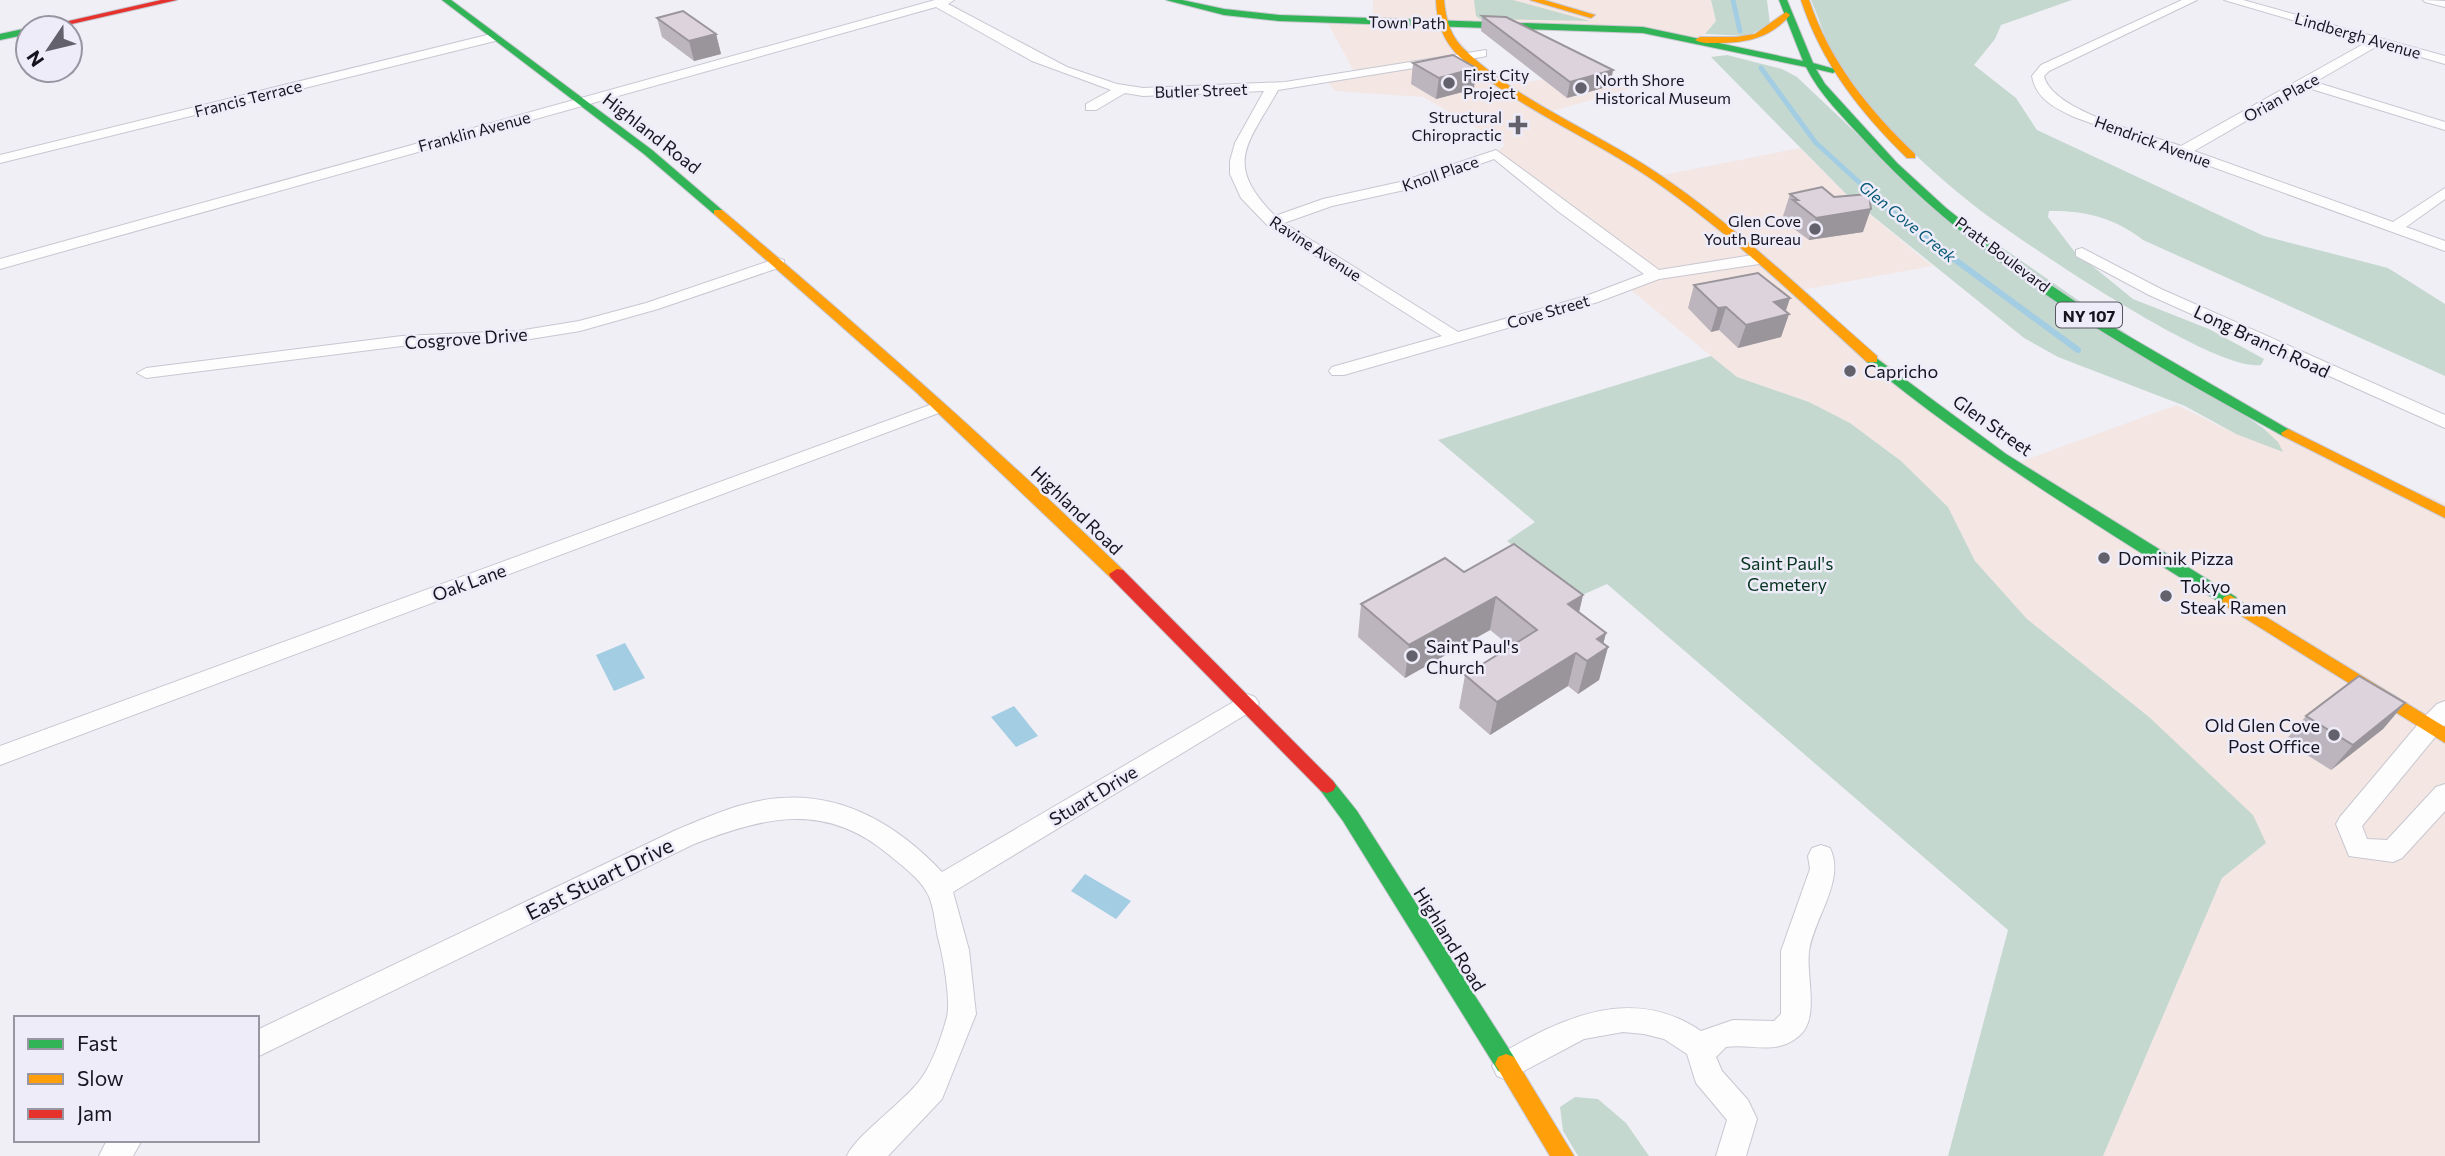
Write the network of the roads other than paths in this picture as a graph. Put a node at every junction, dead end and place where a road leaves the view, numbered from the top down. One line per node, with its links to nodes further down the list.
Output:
1 (173, 0): 14 (main road)
2 (446, 0): 17 (main road, Highland Road)
3 (1170, 0): 15 (main road, Town Path)
4 (1440, 0): 15 (main road)
5 (1534, 0): 16 (main road, Town Path)
6 (1805, 0): 24 (main road)
7 (2191, 0): 32 (street, Hendrick Avenue)
8 (2230, 0): 19 (street, Lindbergh Avenue)
9 (2430, 0): 11 (street)
10 (943, 1): 27 (street, Butler Street); 28 (street, Franklin Avenue)
11 (2445, 4)
12 (1784, 7): 18 (main road); 23 (main road, Pratt Boulevard / NY 107)
13 (1460, 17): 15 (main road, Town Path); 16 (main road, Town Path); 20 (main road, Glen Street)
14 (84, 19)
15 (1441, 22): 21 (main road, Glen Street)
16 (1645, 30): 18 (main road, Town Path)
17 (495, 37): 28 (main road, Highland Road); 33 (street, Francis Terrace)
18 (1700, 40): 23 (main road, Town Path)
19 (2378, 41): 22 (street, Lindbergh Avenue); 25 (street, Orian Place)
20 (1482, 53): 21 (street, Butler Street); 30 (main road, Glen Street)
21 (1465, 56): 26 (street, Butler Street); 30 (main road, Glen Street)
22 (2445, 60)
23 (1806, 66): 24 (main road, Town Path); 49 (main road, Pratt Boulevard / NY 107)
24 (1833, 70): 34 (main road)
25 (2305, 83): 31 (street); 32 (street, Orian Place)
26 (1273, 87): 27 (street, Butler Street); 36 (street, Ravine Avenue)
27 (1120, 90): 29 (street)
28 (582, 102): 41 (main road, Highland Road); 42 (street, Franklin Avenue)
29 (1091, 107)
30 (1546, 108): 40 (main road, Glen Street)
31 (2445, 125)
32 (2183, 151): 37 (street, Hendrick Avenue)
33 (0, 159)
34 (1922, 166)
35 (2445, 192): 37 (street)
36 (1272, 222): 43 (street, Knoll Place); 44 (street, Ravine Avenue)
37 (2395, 228): 38 (street, Hendrick Avenue)
38 (2445, 246)
39 (2082, 253): 48 (street, Long Branch Road)
40 (1759, 259): 43 (street, Cove Street); 51 (main road, Glen Street)
41 (778, 262): 46 (street, Cosgrove Drive); 47 (main road, Highland Road)
42 (0, 264)
43 (1656, 275): 44 (street, Cove Street)
44 (1455, 337): 45 (street, Cove Street)
45 (1338, 371)
46 (146, 373)
47 (938, 407): 50 (main road, Highland Road); 52 (street, Oak Lane)
48 (2445, 422)
49 (2445, 513)
50 (1247, 703): 55 (street, Stuart Drive); 58 (main road, Highland Road)
51 (2440, 724): 53 (street)
52 (0, 756)
53 (2445, 794)
54 (1821, 856): 57 (street)
55 (939, 887): 56 (street, East Stuart Drive); 61 (street)
56 (259, 1043)
57 (1704, 1049): 58 (street); 63 (street)
58 (1507, 1066): 62 (main road, Highland Road)
59 (125, 1142): 60 (street)
60 (114, 1156)
61 (862, 1156)
62 (1563, 1156)
63 (1731, 1156)

